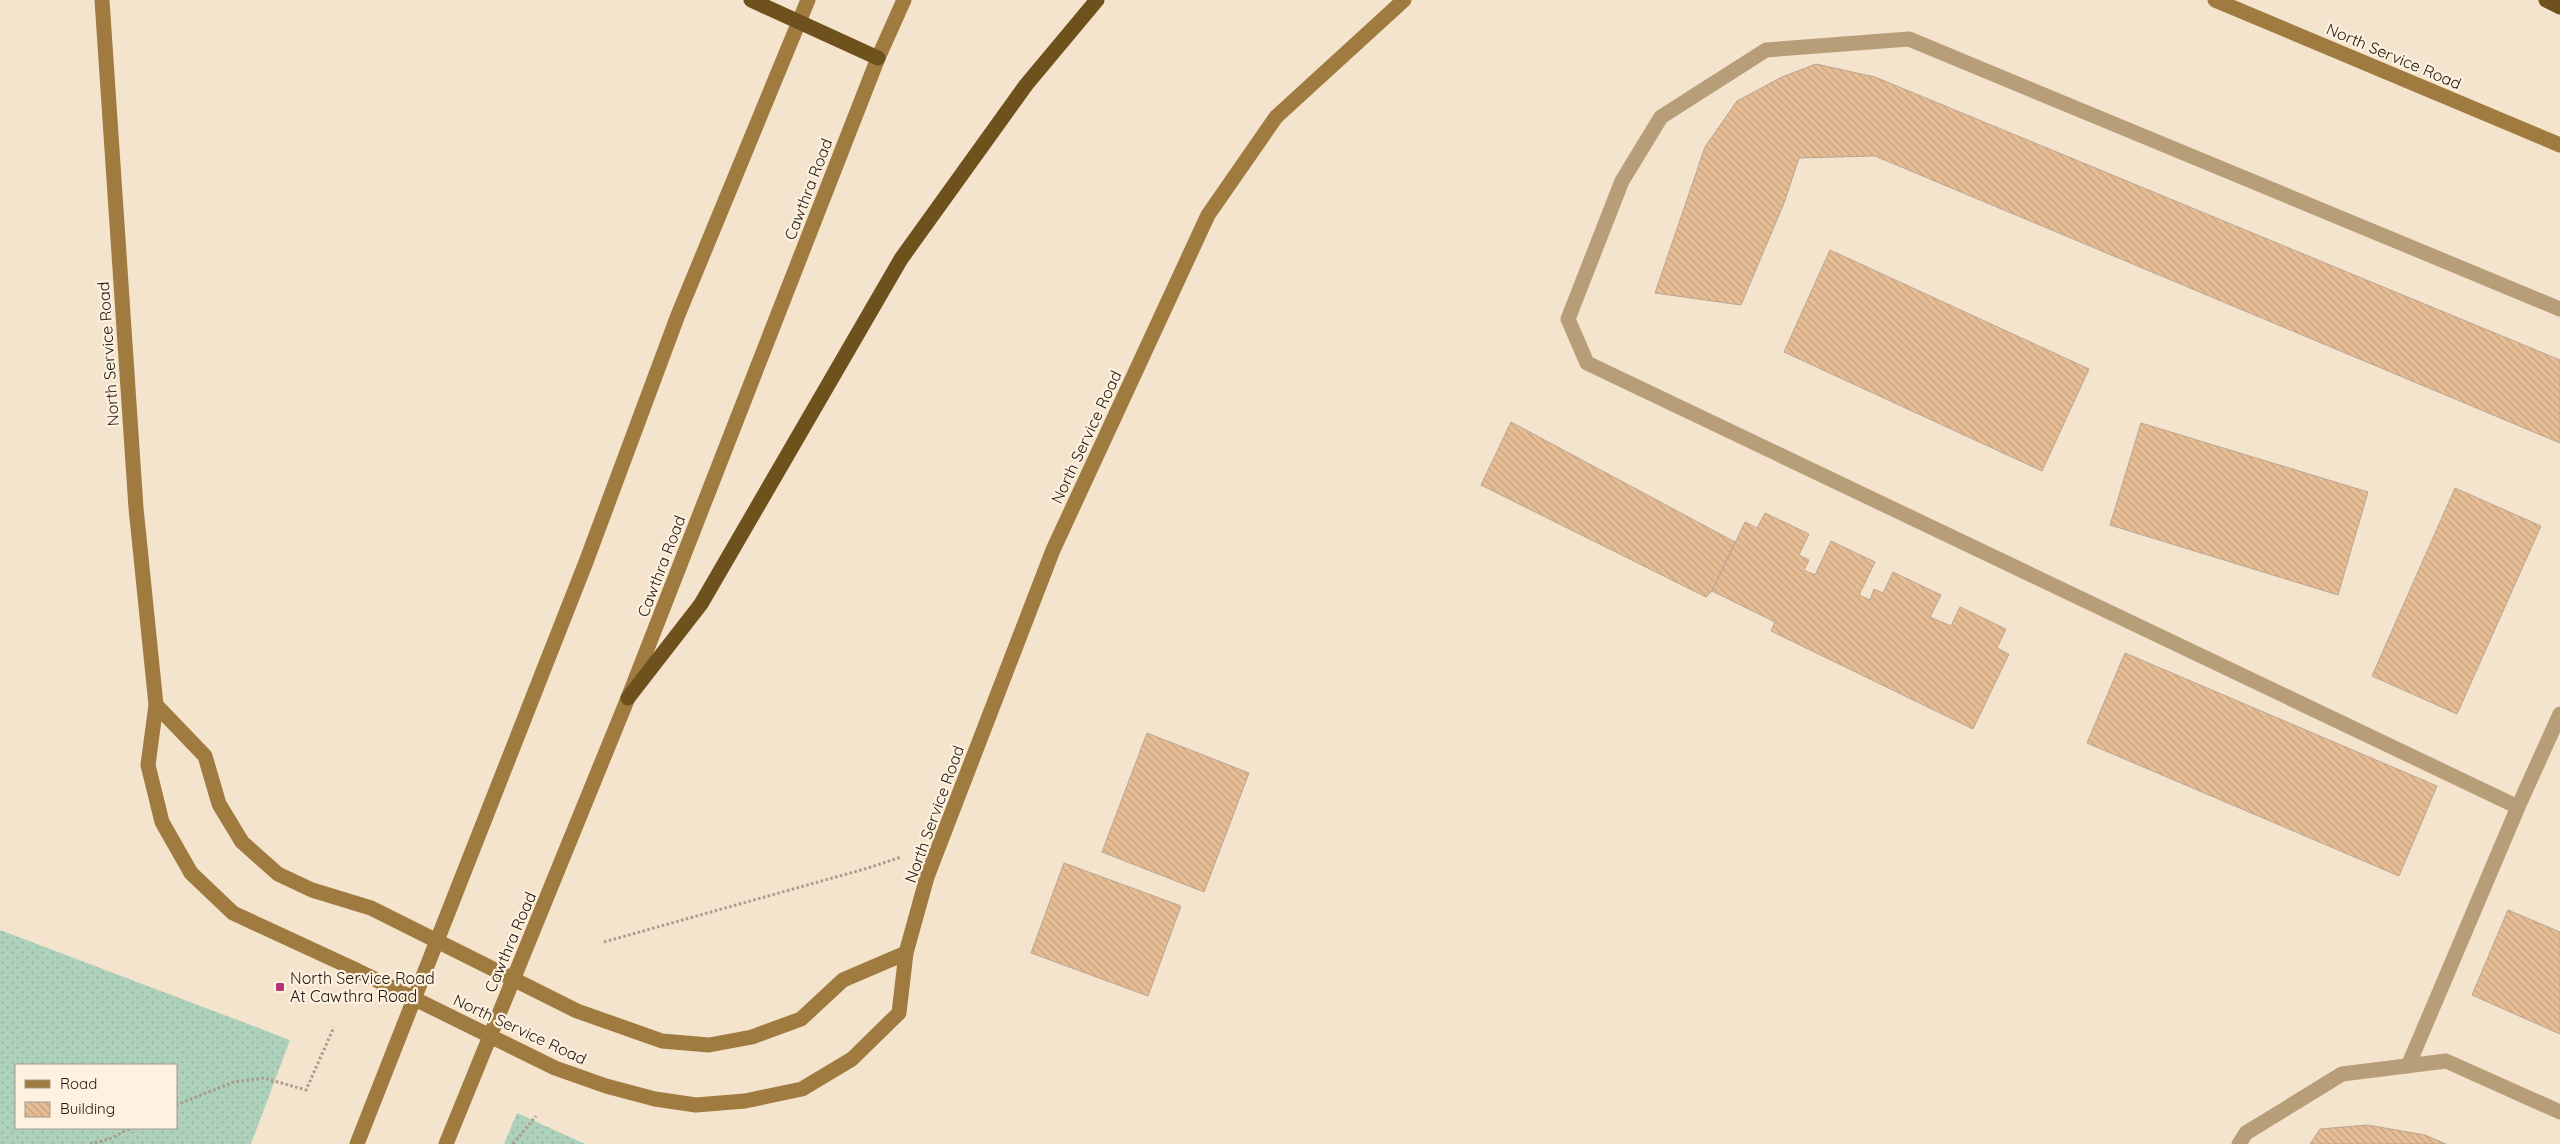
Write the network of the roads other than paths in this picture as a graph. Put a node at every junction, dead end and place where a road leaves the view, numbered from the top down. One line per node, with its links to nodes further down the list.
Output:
1 (102, 0): 15 (main road, North Service Road)
2 (751, 0): 10 (highway)
3 (808, 0): 10 (main road)
4 (904, 0): 11 (main road, Cawthra Road)
5 (1097, 0): 14 (highway)
6 (1404, 0): 19 (main road, North Service Road)
7 (2215, 0): 12 (main road, North Service Road)
8 (2546, 0): 9 (highway)
9 (2560, 7)
10 (798, 21): 11 (highway); 18 (main road)
11 (878, 58): 14 (main road, Cawthra Road)
12 (2560, 145)
13 (2560, 309): 17 (lane)
14 (628, 698): 20 (main road, Cawthra Road)
15 (156, 705): 18 (main road); 21 (main road, North Service Road)
16 (2560, 714): 17 (lane)
17 (2518, 807): 23 (lane)
18 (438, 942): 20 (main road); 21 (main road)
19 (906, 953): 20 (main road); 22 (main road, North Service Road)
20 (513, 980): 22 (main road, Cawthra Road)
21 (415, 999): 22 (main road, North Service Road); 25 (main road)
22 (490, 1036): 26 (main road, Cawthra Road)
23 (2408, 1066): 24 (lane); 27 (lane)
24 (2560, 1112)
25 (357, 1144)
26 (446, 1144)
27 (2239, 1144)

